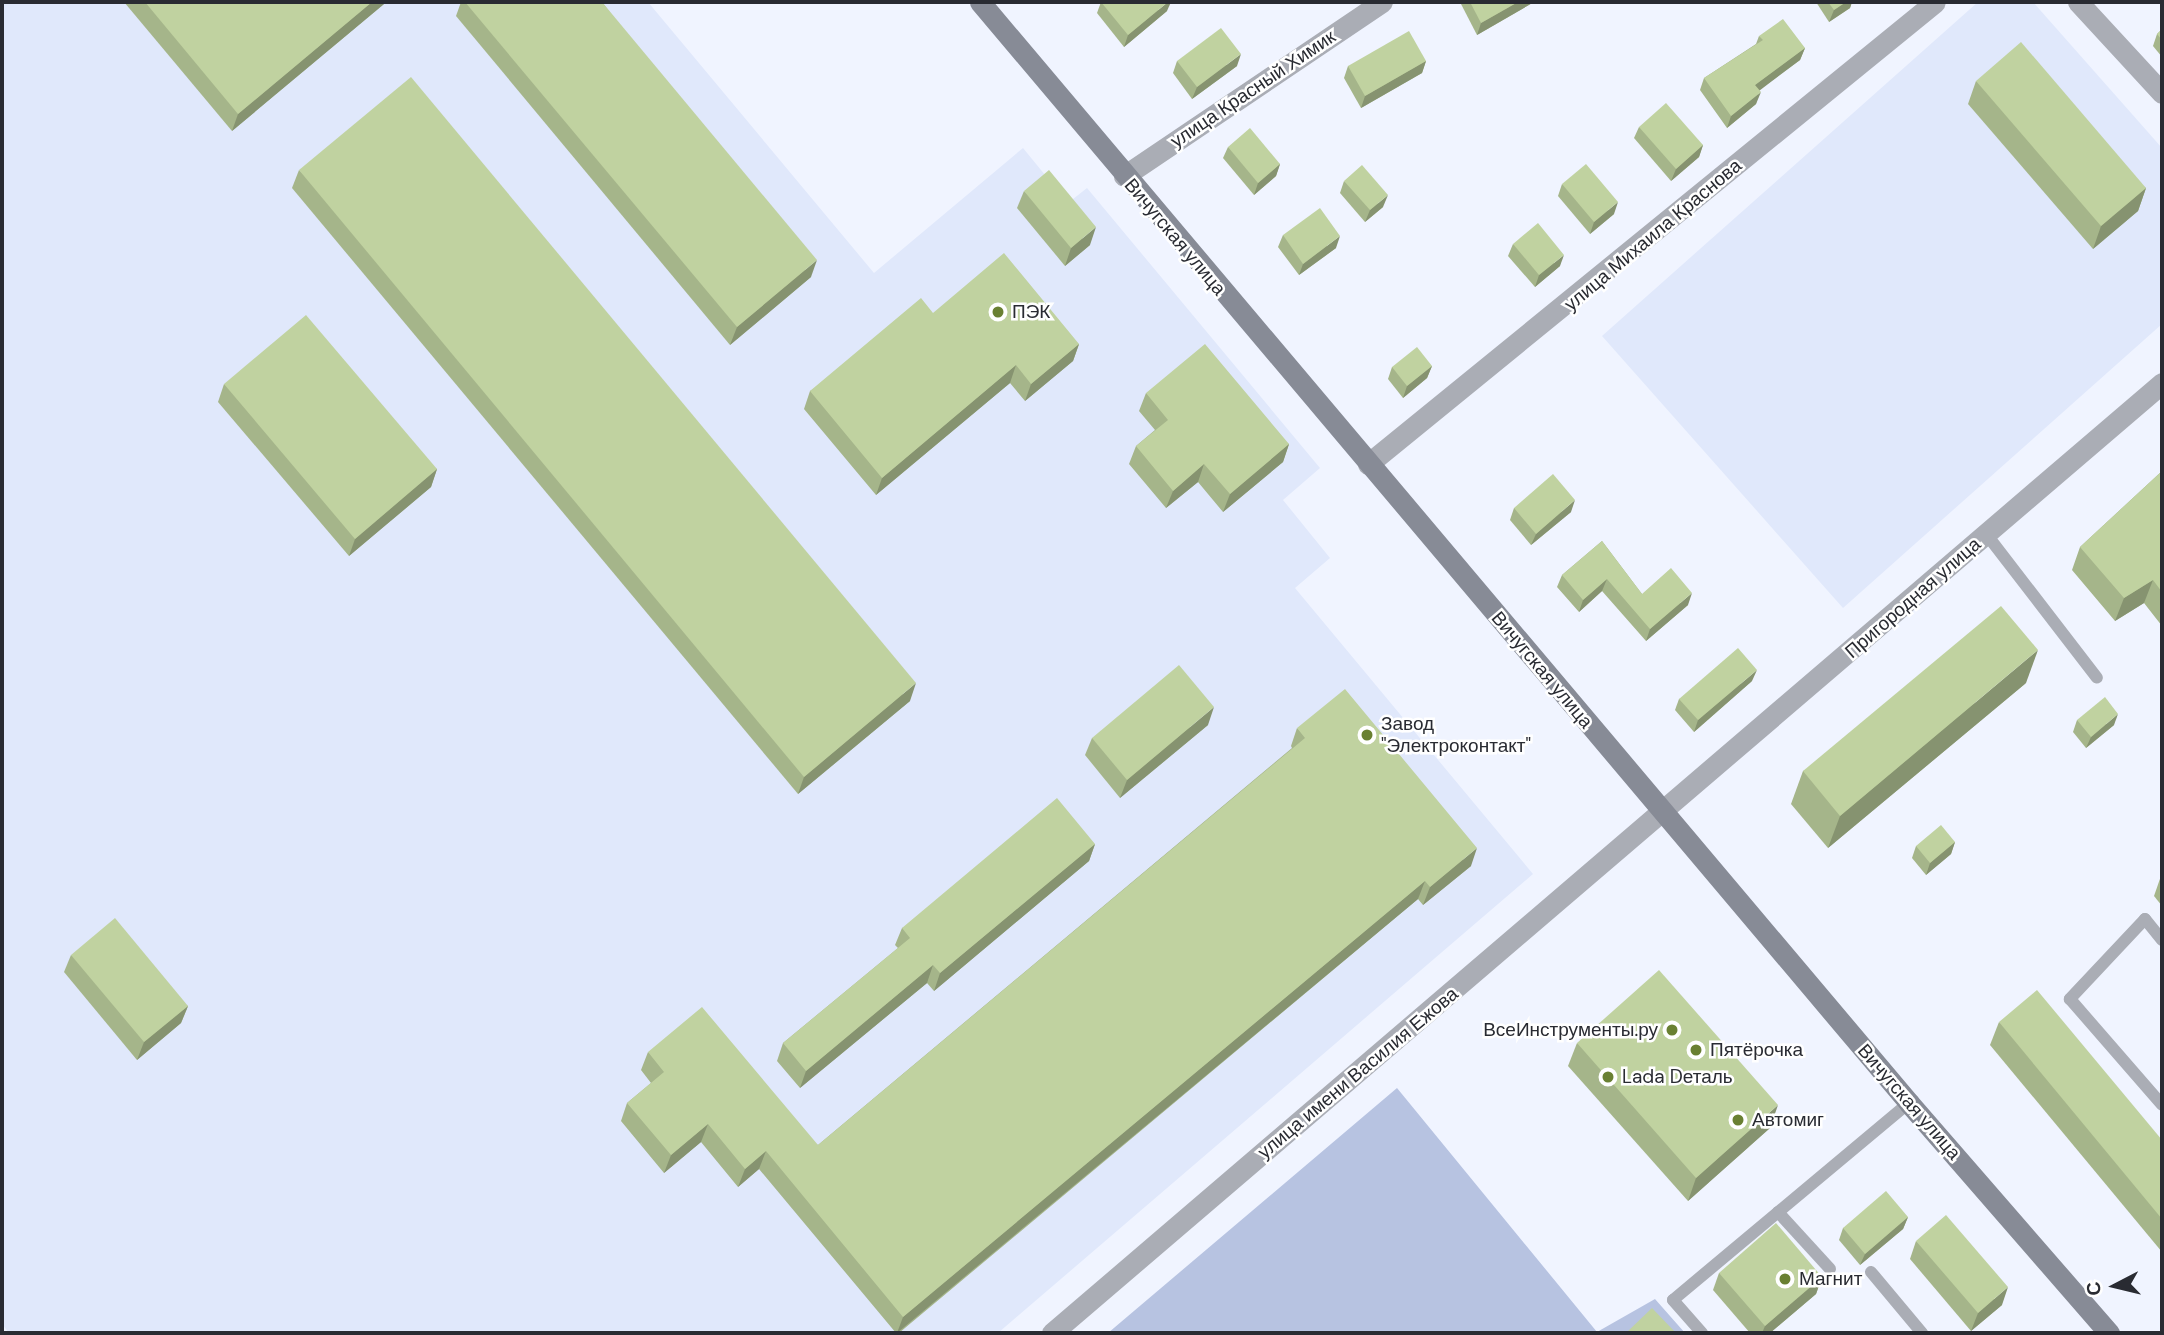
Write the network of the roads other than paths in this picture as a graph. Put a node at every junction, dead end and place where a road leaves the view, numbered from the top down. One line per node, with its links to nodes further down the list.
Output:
1 (980, 2): 6 (main road, Вичугская улица)
2 (1382, 2): 6 (street, улица Красный Химик)
3 (1935, 2): 8 (street, улица Михаила Краснова)
4 (2078, 2): 5 (street)
5 (2162, 93)
6 (1124, 176): 8 (main road, Вичугская улица)
7 (2162, 383): 9 (street, Пригородная улица)
8 (1368, 464): 11 (main road, Вичугская улица)
9 (1987, 535): 10 (lane); 11 (street, Пригородная улица)
10 (2097, 678)
11 (1664, 813): 13 (main road, Вичугская улица); 18 (street, улица имени Василия Ежова)
12 (2162, 940): 14 (lane)
13 (1909, 1103): 15 (lane); 21 (main road, Вичугская улица)
14 (2162, 1105)
15 (1778, 1212): 16 (lane); 19 (lane)
16 (1830, 1269)
17 (1871, 1272): 20 (lane)
18 (1052, 1333)
19 (1702, 1333)
20 (1922, 1333)
21 (2109, 1333)

